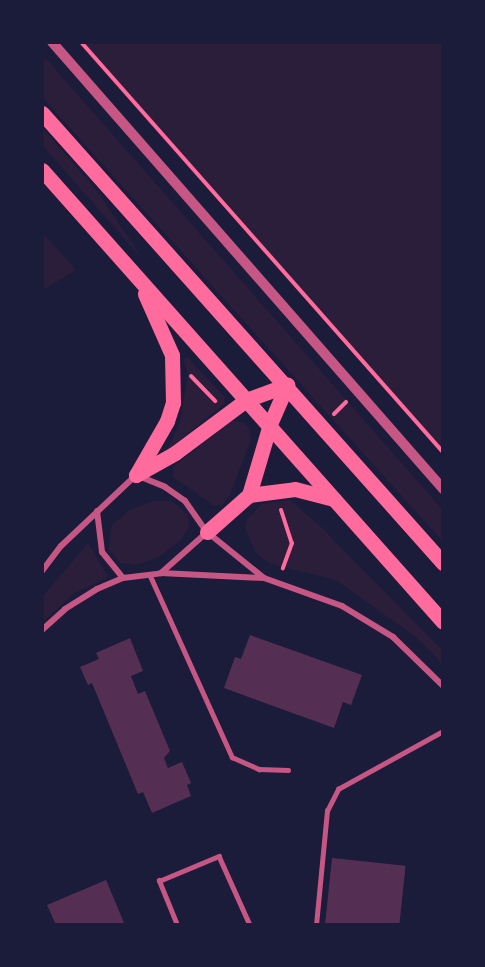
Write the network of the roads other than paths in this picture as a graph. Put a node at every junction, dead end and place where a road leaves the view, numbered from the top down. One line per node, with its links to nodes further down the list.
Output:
1 (52, 42): 9 (street)
2 (42, 113): 5 (main road)
3 (42, 170): 4 (main road)
4 (138, 277): 6 (main road); 8 (main road)
5 (287, 385): 6 (main road); 7 (main road); 14 (main road)
6 (246, 400): 7 (main road); 8 (main road)
7 (270, 424): 10 (main road); 11 (main road)
8 (136, 475): 12 (street); 13 (street)
9 (443, 489)
10 (249, 495): 11 (main road); 13 (main road)
11 (335, 499): 20 (main road)
12 (97, 511): 15 (street); 18 (street)
13 (207, 532): 16 (street); 19 (street)
14 (443, 563)
15 (42, 571)
16 (161, 573): 17 (street); 19 (street)
17 (150, 575): 18 (street); 24 (lane)
18 (123, 578): 21 (street)
19 (264, 578): 22 (street)
20 (443, 622)
21 (42, 630)
22 (443, 686)
23 (443, 731): 27 (lane)
24 (288, 770)
25 (177, 925): 26 (lane)
26 (250, 925)
27 (316, 925)

